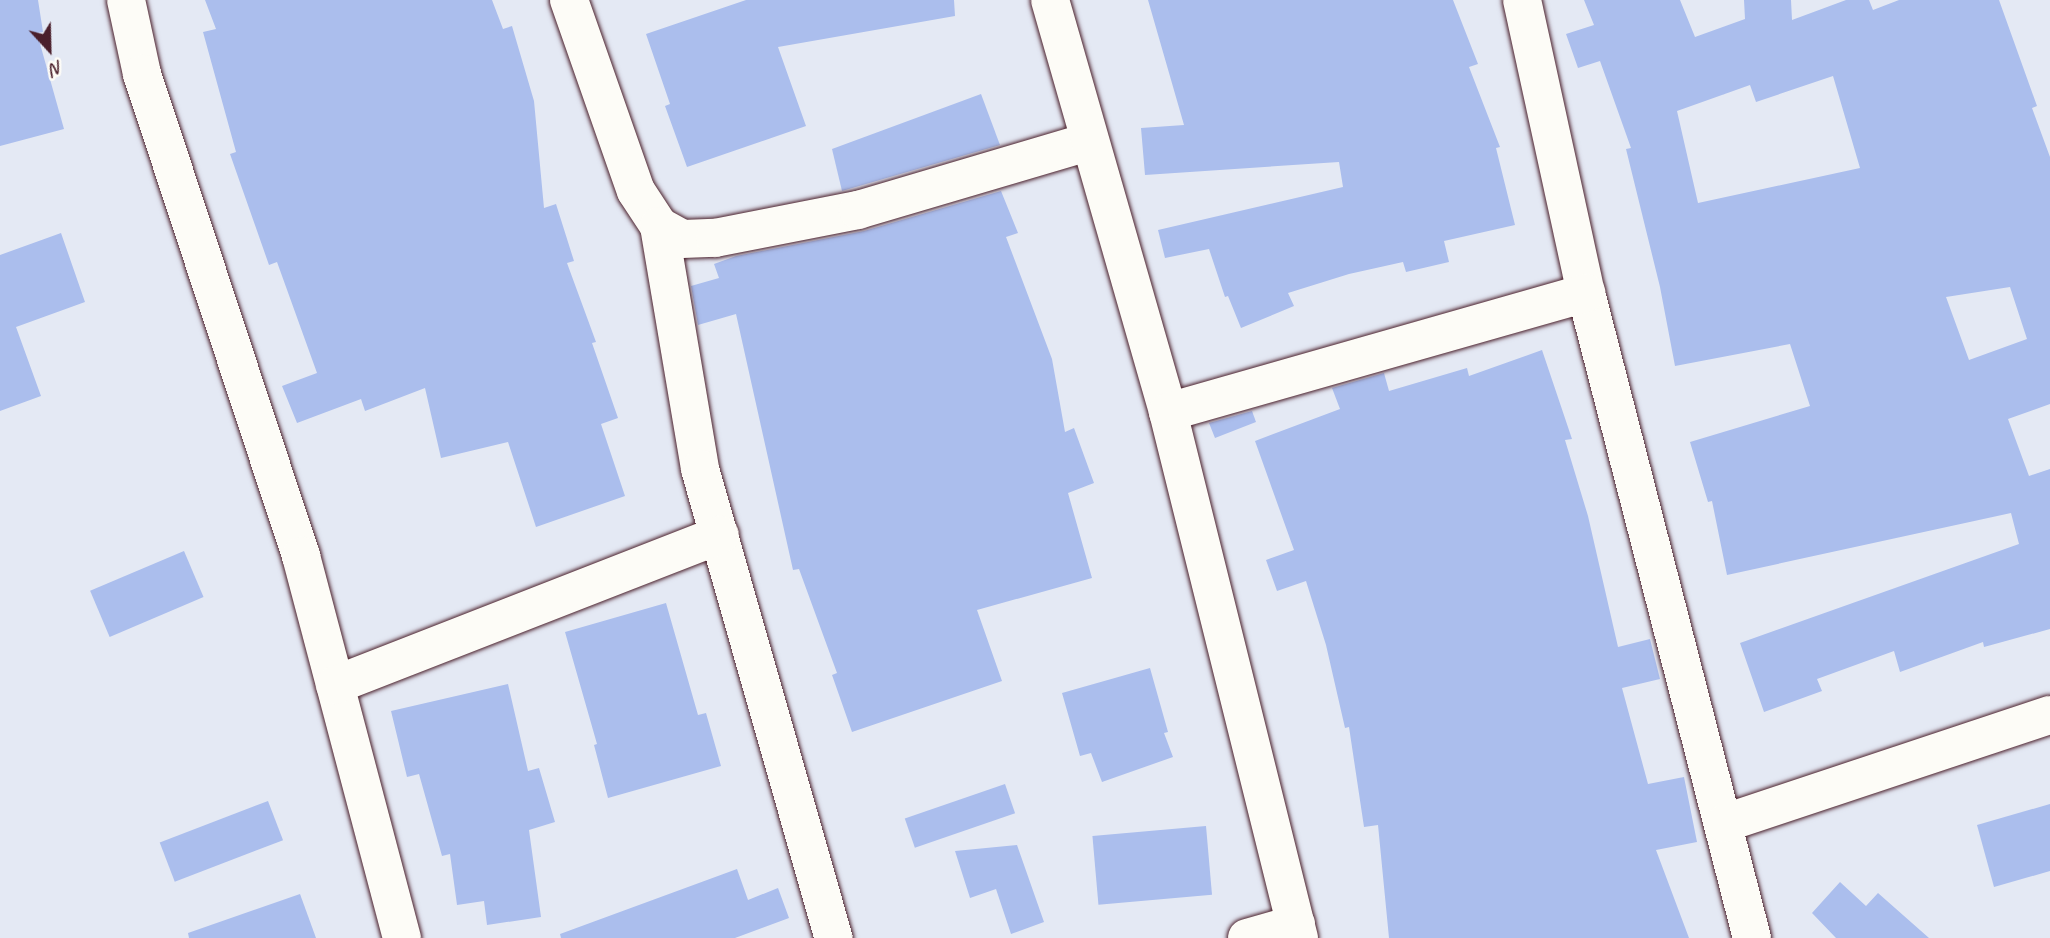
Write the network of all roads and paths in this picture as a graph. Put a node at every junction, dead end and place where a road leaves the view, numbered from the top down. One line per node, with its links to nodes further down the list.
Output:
1 (126, 0): 10 (street)
2 (569, 0): 6 (street)
3 (1050, 0): 5 (street)
4 (1522, 0): 7 (street)
5 (1088, 142): 6 (street); 8 (street)
6 (659, 226): 9 (street)
7 (1586, 293): 8 (street); 12 (street)
8 (1168, 412): 13 (street)
9 (720, 536): 10 (street); 15 (street)
10 (335, 685): 14 (street)
11 (2050, 715): 12 (street)
12 (1725, 823): 17 (street)
13 (1298, 931): 16 (street)
14 (402, 938)
15 (834, 938)
16 (1247, 938)
17 (1752, 938)

